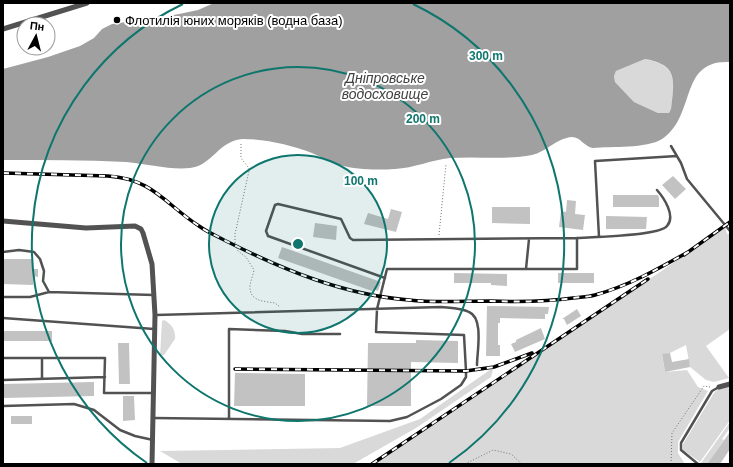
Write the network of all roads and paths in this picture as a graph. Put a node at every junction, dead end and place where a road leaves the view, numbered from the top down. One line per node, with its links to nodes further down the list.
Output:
1 (87, 3): 2 (street)
2 (73, 5): 3 (street)
3 (3, 29)
4 (240, 144): 22 (path)
5 (671, 146): 6 (lane)
6 (677, 156): 10 (lane); 11 (lane)
7 (446, 164): 13 (path)
8 (657, 190): 11 (lane)
9 (3, 221): 19 (street)
10 (730, 230)
11 (599, 237): 12 (lane)
12 (577, 238): 14 (lane); 16 (lane)
13 (439, 239): 14 (lane); 17 (lane)
14 (529, 239): 16 (lane)
15 (3, 252): 18 (lane)
16 (526, 269): 17 (lane)
17 (385, 278): 21 (lane)
18 (49, 292): 19 (lane); 20 (lane)
19 (154, 295): 23 (street)
20 (3, 297)
21 (377, 309): 22 (lane); 29 (lane); 38 (lane)
22 (281, 311): 23 (lane)
23 (155, 315): 25 (street)
24 (3, 318): 25 (lane)
25 (155, 329): 35 (street)
26 (340, 334): 38 (lane)
27 (3, 358): 28 (lane)
28 (42, 358): 30 (lane); 31 (lane)
29 (477, 365)
30 (105, 377): 31 (lane); 35 (lane)
31 (42, 378): 32 (lane)
32 (3, 380)
33 (730, 384): 34 (street)
34 (719, 387): 43 (path); 44 (lane)
35 (154, 393): 37 (street)
36 (3, 406): 39 (lane)
37 (153, 418): 38 (lane); 39 (street)
38 (229, 419)
39 (153, 440): 40 (street)
40 (152, 464)
41 (465, 464): 42 (path)
42 (522, 464)
43 (671, 464)
44 (698, 464)

